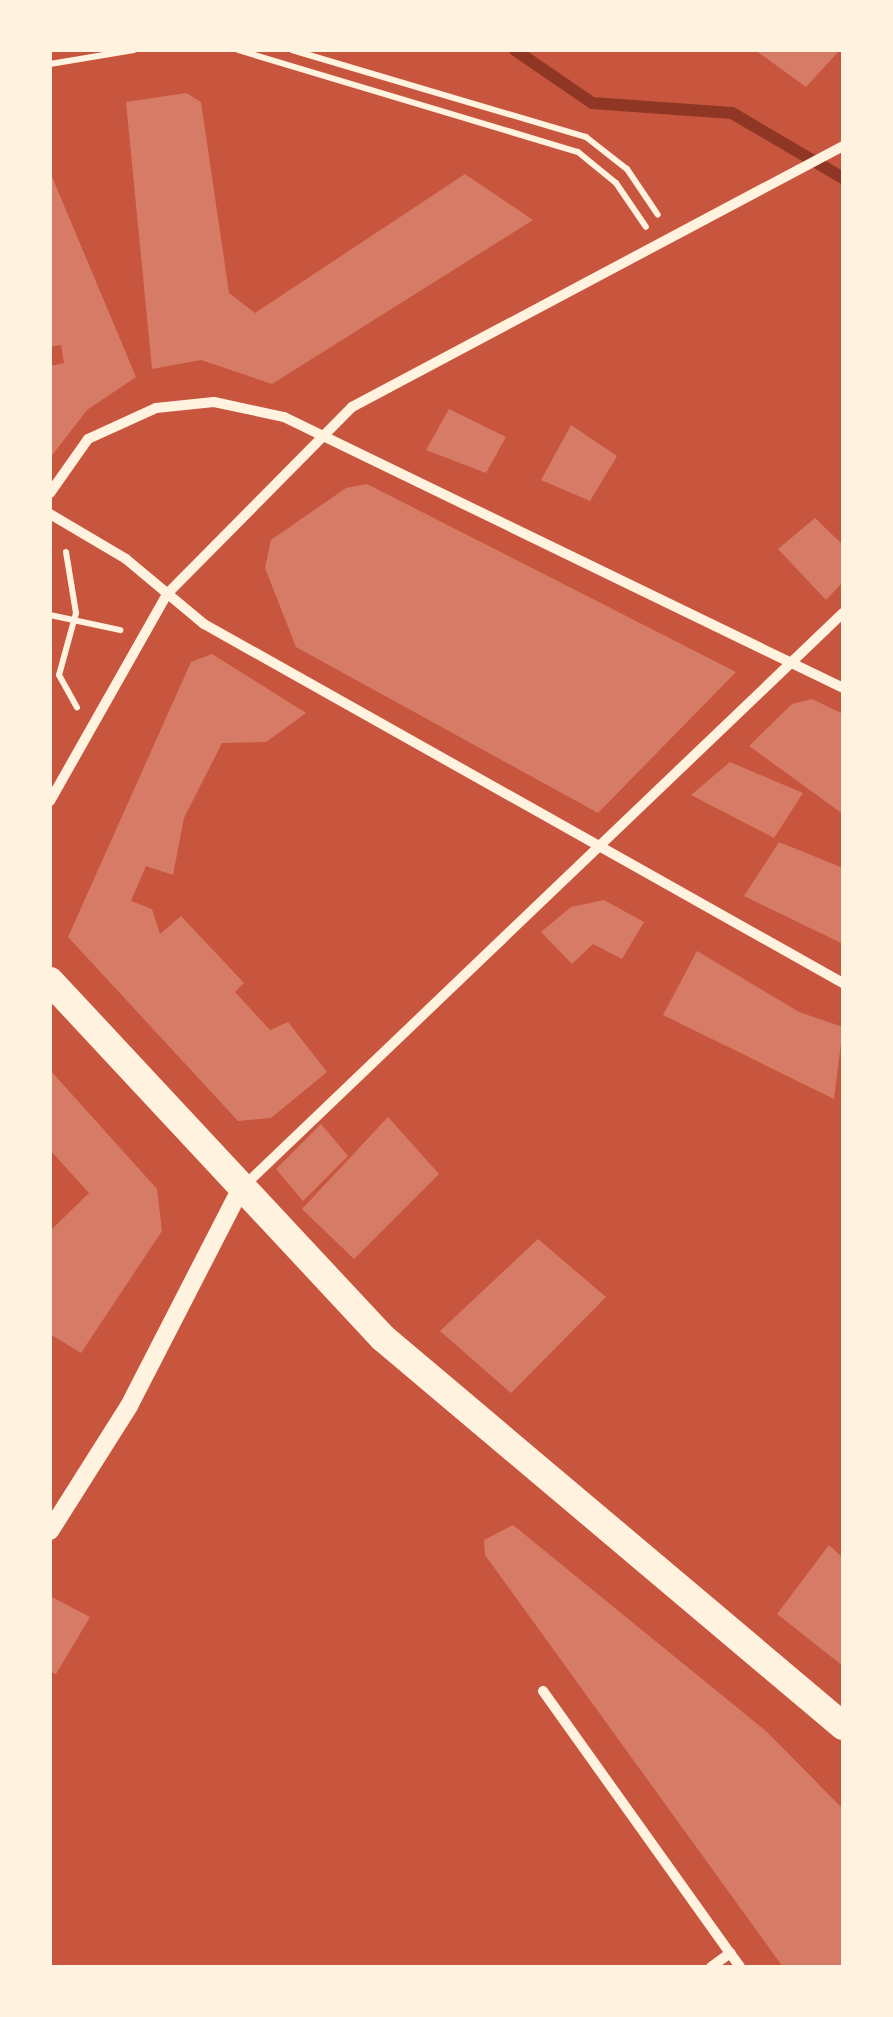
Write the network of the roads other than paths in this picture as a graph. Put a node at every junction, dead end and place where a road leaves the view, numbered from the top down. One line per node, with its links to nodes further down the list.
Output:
1 (843, 146): 2 (street)
2 (321, 434): 3 (street); 5 (street); 7 (street)
3 (50, 494)
4 (55, 517): 5 (street)
5 (167, 594): 9 (street); 10 (street)
6 (843, 613): 7 (street)
7 (795, 663): 8 (street); 10 (street)
8 (843, 688)
9 (50, 801)
10 (600, 851): 12 (street); 13 (street)
11 (50, 981): 13 (highway)
12 (843, 983)
13 (240, 1190): 14 (street); 16 (highway)
14 (50, 1532)
15 (543, 1691): 17 (street)
16 (843, 1726)
17 (730, 1952): 18 (street); 19 (street)
18 (711, 1967)
19 (740, 1967)

